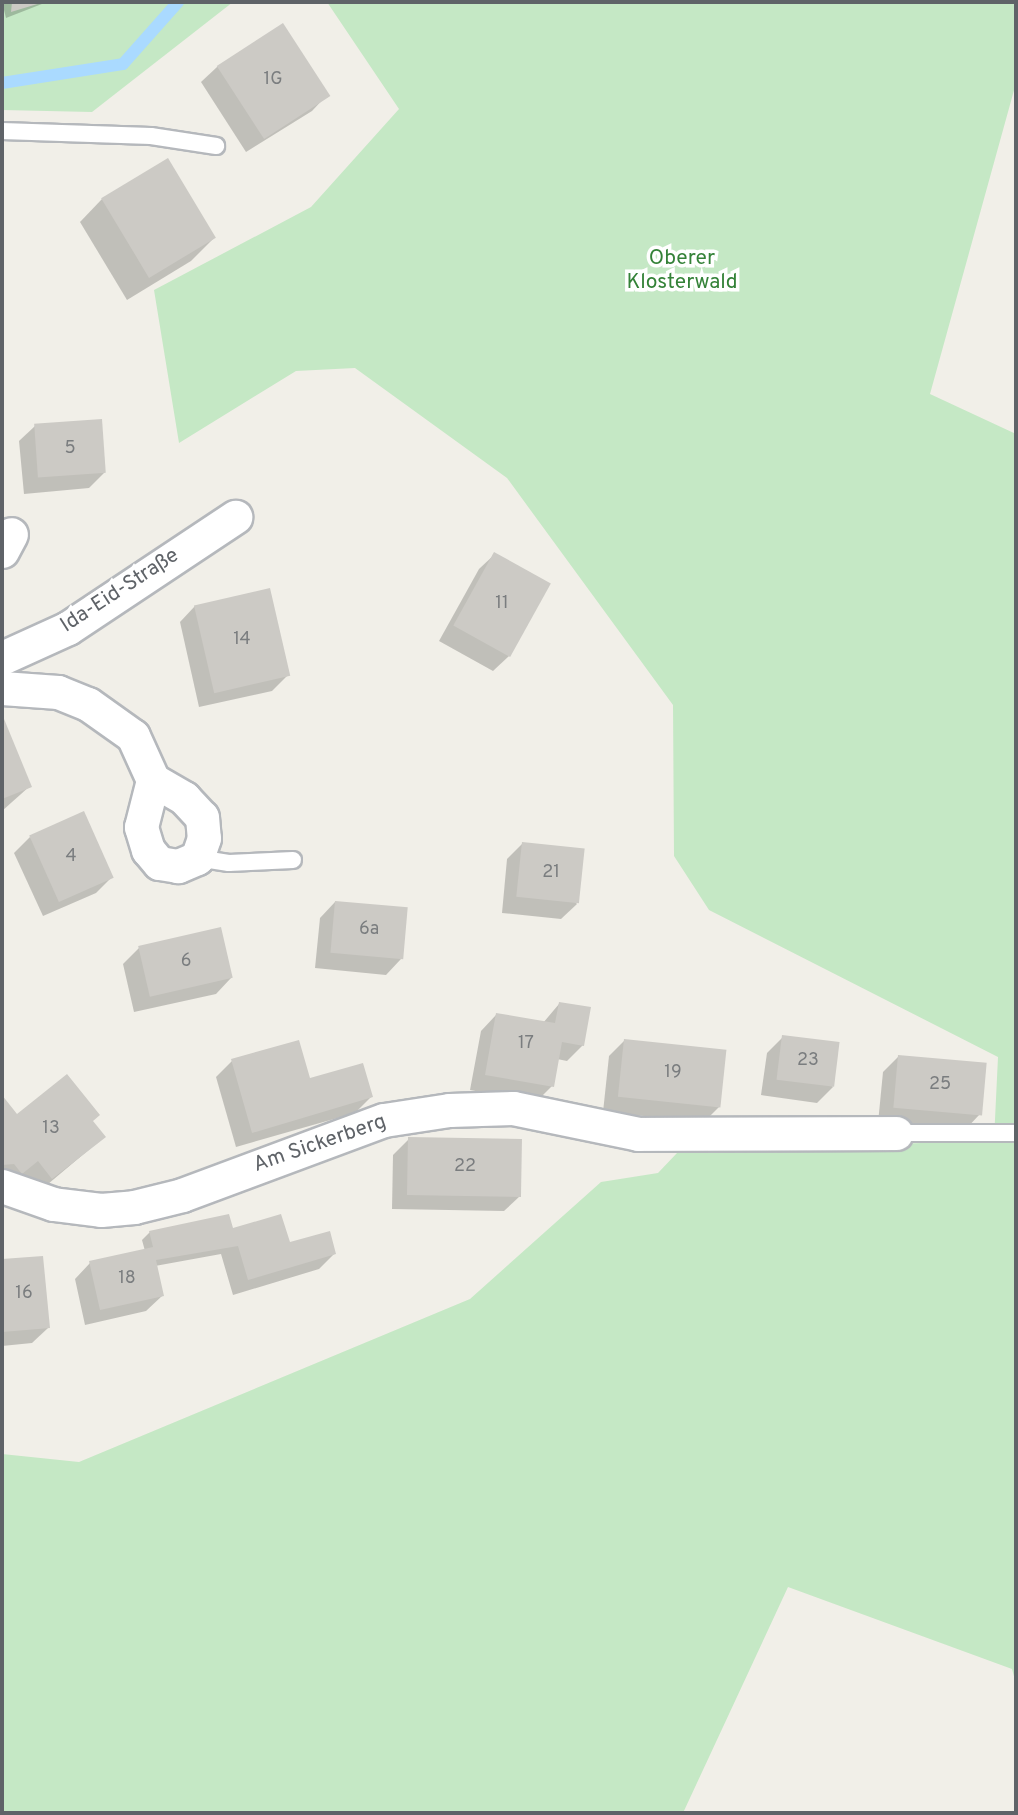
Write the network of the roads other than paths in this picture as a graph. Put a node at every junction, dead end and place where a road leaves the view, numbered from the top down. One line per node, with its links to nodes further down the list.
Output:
1 (2, 131): 2 (lane)
2 (216, 146)
3 (235, 517): 4 (street, Ida-Eid-Straße)
4 (2, 658)
5 (2, 688): 6 (street)
6 (153, 780): 7 (street); 7 (street)
7 (197, 858): 8 (lane)
8 (293, 860)
9 (896, 1133): 10 (lane); 11 (street, Am Sickerberg)
10 (1016, 1133)
11 (2, 1186)

